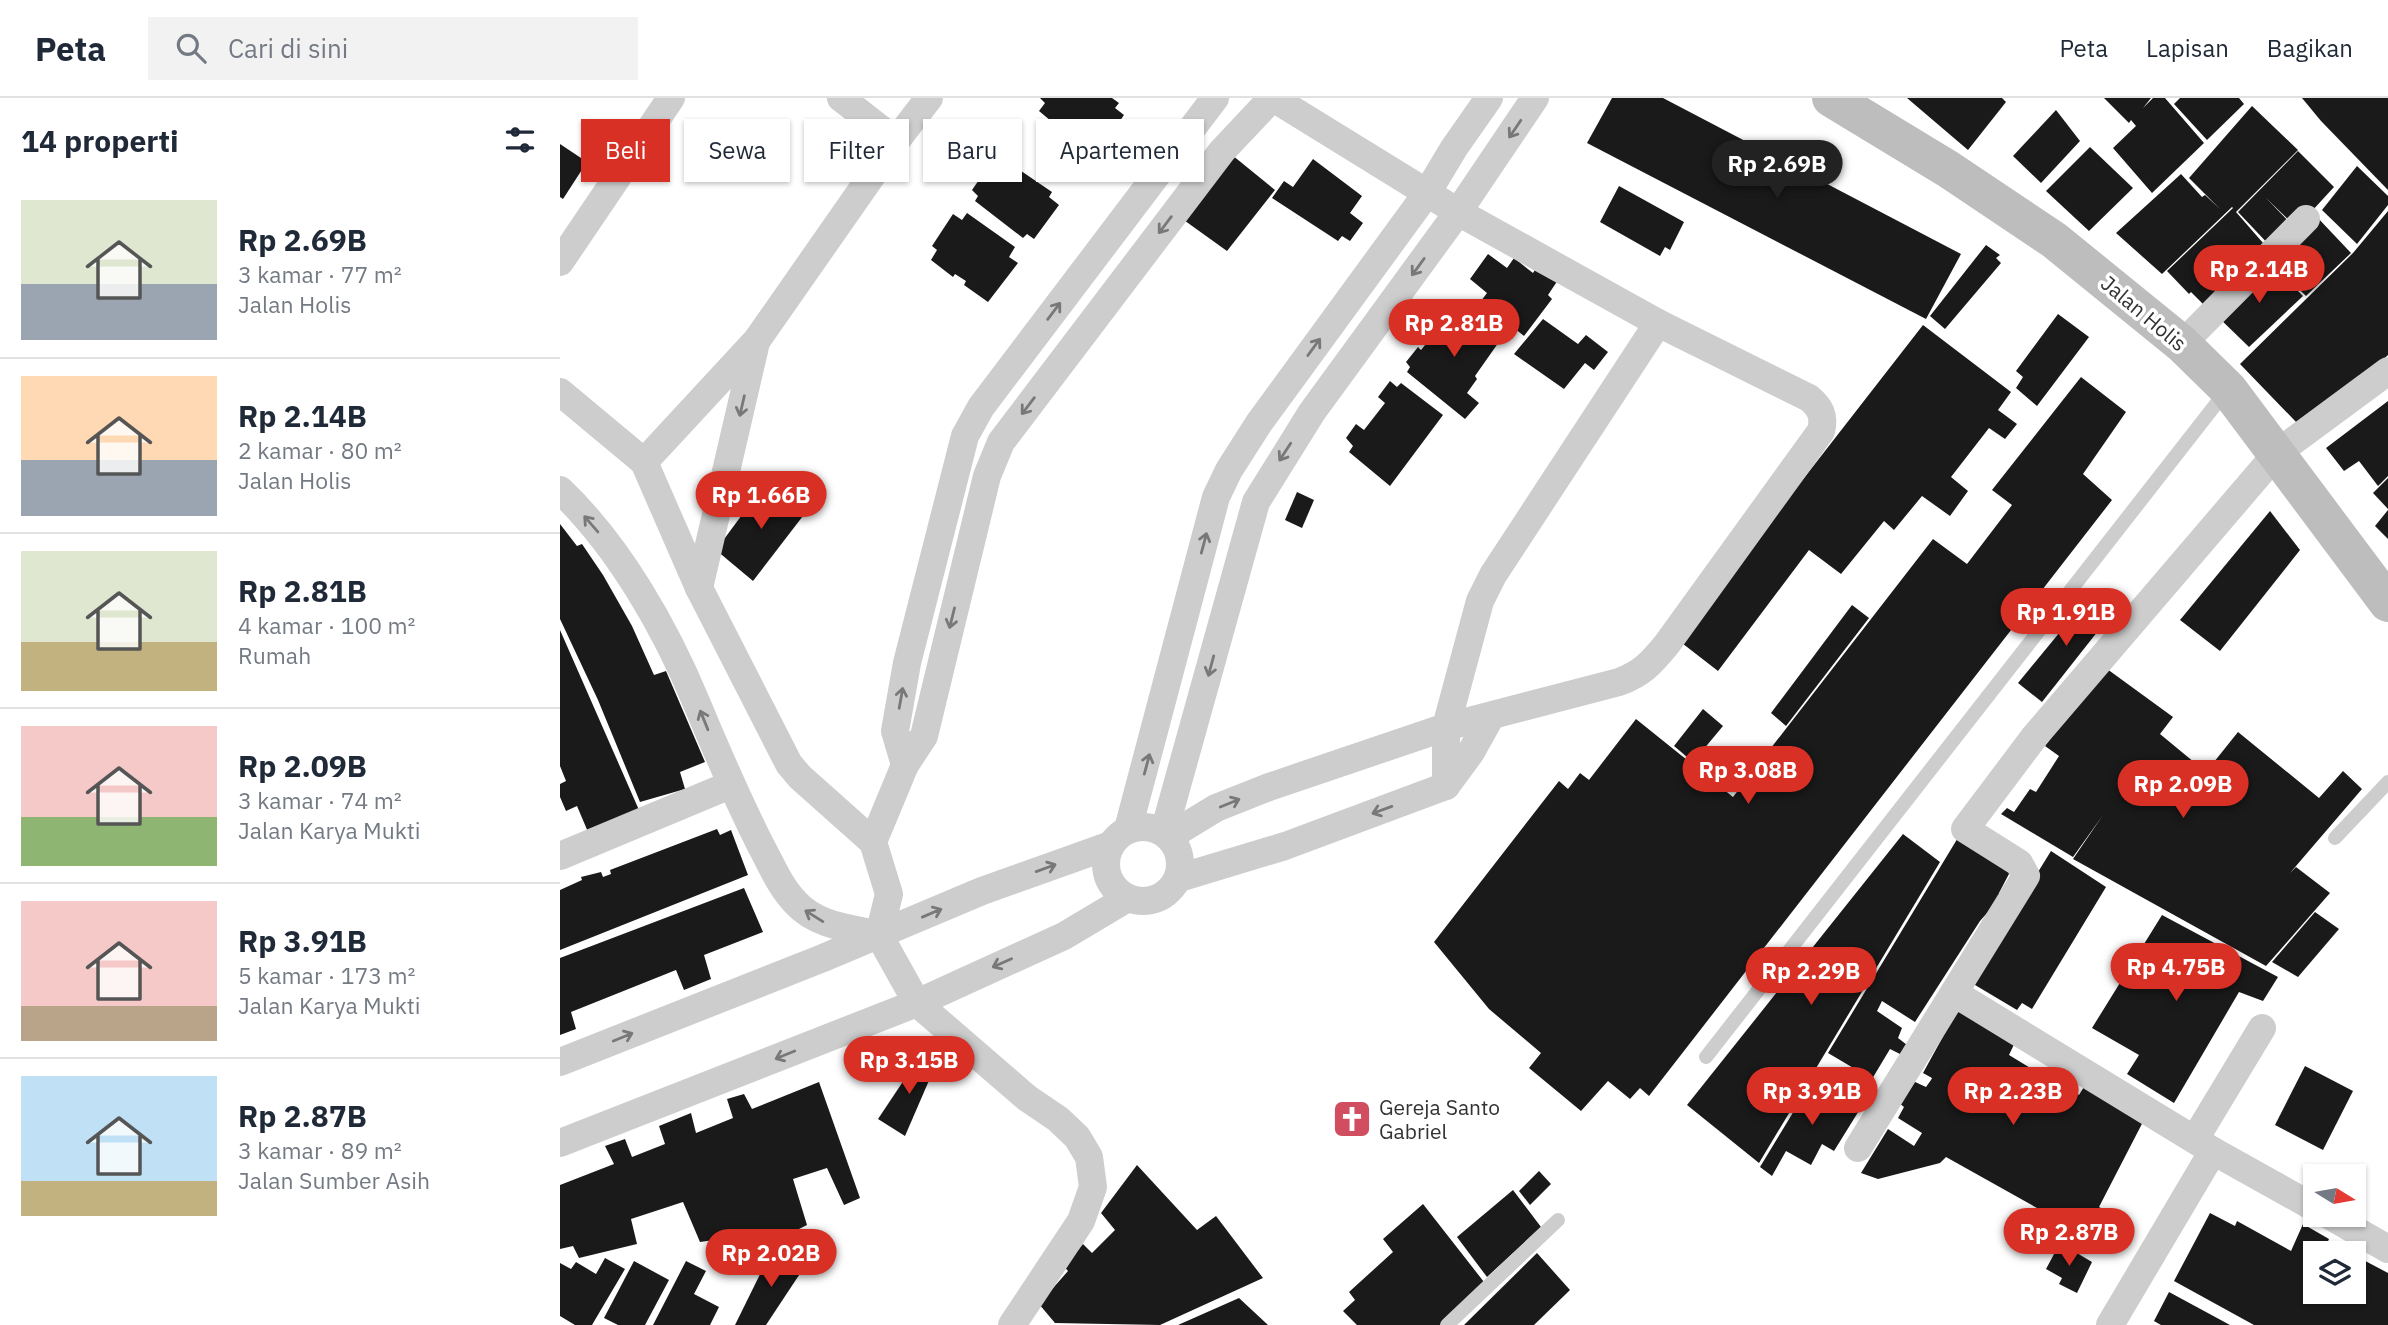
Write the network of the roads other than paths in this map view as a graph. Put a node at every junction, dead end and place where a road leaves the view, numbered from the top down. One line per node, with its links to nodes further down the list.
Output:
1 (671, 98): 19 (street)
2 (841, 98): 9 (street)
3 (929, 98): 11 (street)
4 (1215, 98): 10 (street)
5 (1272, 98): 15 (street); 16 (street)
6 (1489, 98): 16 (street)
7 (1535, 98): 17 (street, one-way to 17)
8 (1832, 98): 22 (street, Jalan Holis)
9 (868, 119)
10 (1199, 119)
11 (909, 124)
12 (867, 182): 21 (street)
13 (1150, 182): 28 (street, one-way to 13)
14 (1187, 182): 15 (street)
15 (1194, 187): 29 (street, one-way to 29)
16 (1427, 192): 17 (street); 40 (street, one-way to 16)
17 (1458, 212): 20 (street); 39 (street, one-way to 39)
18 (2306, 219): 22 (street)
19 (560, 262)
20 (1658, 323): 33 (street); 34 (street)
21 (757, 340): 27 (street); 31 (street, one-way to 31)
22 (2182, 344): 24 (street, Jalan Holis)
23 (2388, 371): 26 (street)
24 (2228, 389): 26 (street, Jalan Holis); 50 (lane)
25 (560, 392): 27 (street)
26 (2277, 453): 32 (street, Jalan Holis); 47 (street)
27 (645, 462): 31 (street)
28 (956, 466): 29 (street); 35 (street, one-way to 28)
29 (987, 476): 35 (street, one-way to 35)
30 (560, 490): 37 (street, one-way to 30)
31 (699, 589): 42 (street)
32 (2388, 603)
33 (1490, 718): 34 (street); 38 (street)
34 (1446, 727): 38 (street); 39 (street, one-way to 34)
35 (905, 765): 42 (street)
36 (2388, 782): 41 (lane)
37 (730, 785): 43 (street); 46 (street, one-way to 37)
38 (1446, 786): 44 (street, one-way to 44)
39 (1167, 834): 40 (street); 44 (street)
40 (1119, 837): 45 (street); 46 (street, one-way to 40)
41 (2335, 838)
42 (873, 842): 46 (street)
43 (562, 851)
44 (1179, 878): 45 (street)
45 (1126, 899): 48 (street, one-way to 48)
46 (879, 935): 48 (street); 51 (street, one-way to 46)
47 (1954, 993): 53 (street); 54 (street)
48 (917, 1003): 52 (street, one-way to 52); 59 (street)
49 (2262, 1028): 53 (street)
50 (1706, 1057)
51 (560, 1062)
52 (560, 1143)
53 (2204, 1145): 55 (street); 61 (street)
54 (1858, 1148)
55 (2303, 1201)
56 (1558, 1220): 60 (lane)
57 (2350, 1227): 58 (street)
58 (2388, 1249)
59 (1012, 1325)
60 (1447, 1325)
61 (2110, 1325)

